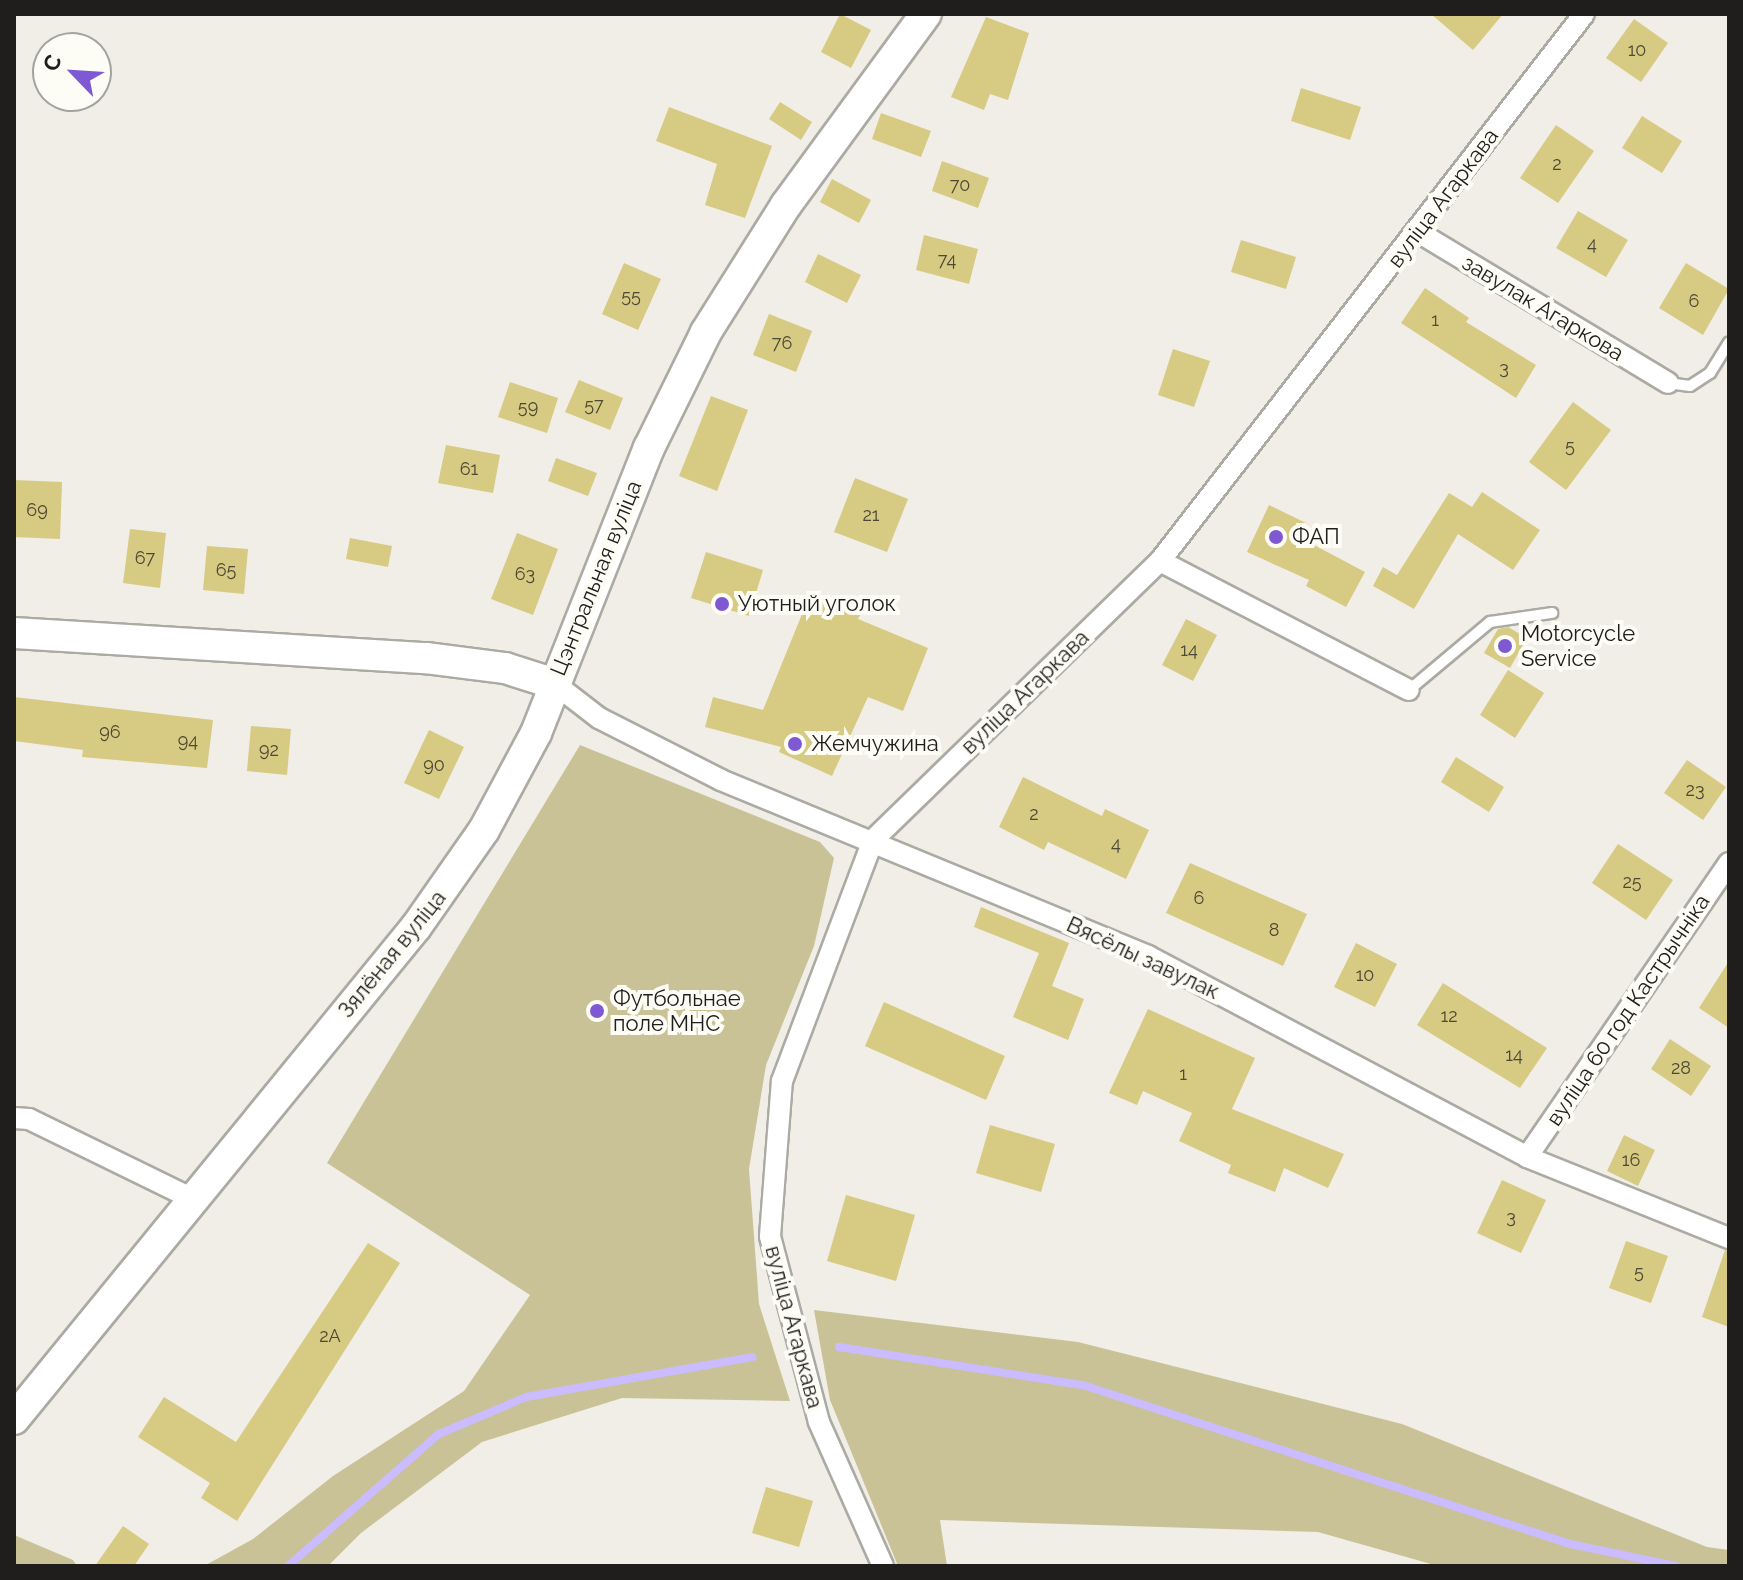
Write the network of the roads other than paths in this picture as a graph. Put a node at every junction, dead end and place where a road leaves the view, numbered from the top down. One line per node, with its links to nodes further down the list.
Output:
1 (926, 14): 9 (street, Цэнтральная вуліца)
2 (1584, 14): 3 (street, вуліца Агаркава)
3 (1418, 232): 5 (street, завулак Агаркова); 6 (street, вуліца Агаркава)
4 (1729, 343): 5 (lane)
5 (1668, 383)
6 (1160, 561): 10 (street); 11 (street, вуліца Агаркава)
7 (1552, 613): 10 (lane)
8 (14, 633): 9 (street, Цэнтральная вуліца)
9 (555, 684): 11 (street, Вясёлы завулак); 15 (street, Зялёная вуліца)
10 (1409, 690)
11 (873, 840): 14 (street, Вясёлы завулак); 18 (street, вуліца Агаркава)
12 (1729, 863): 14 (street, вуліца 60 год Кастрычніка)
13 (14, 1118): 15 (street)
14 (1527, 1157): 16 (street, Вясёлы завулак)
15 (191, 1198): 17 (street, Зялёная вуліца)
16 (1729, 1238)
17 (14, 1419)
18 (883, 1566)

